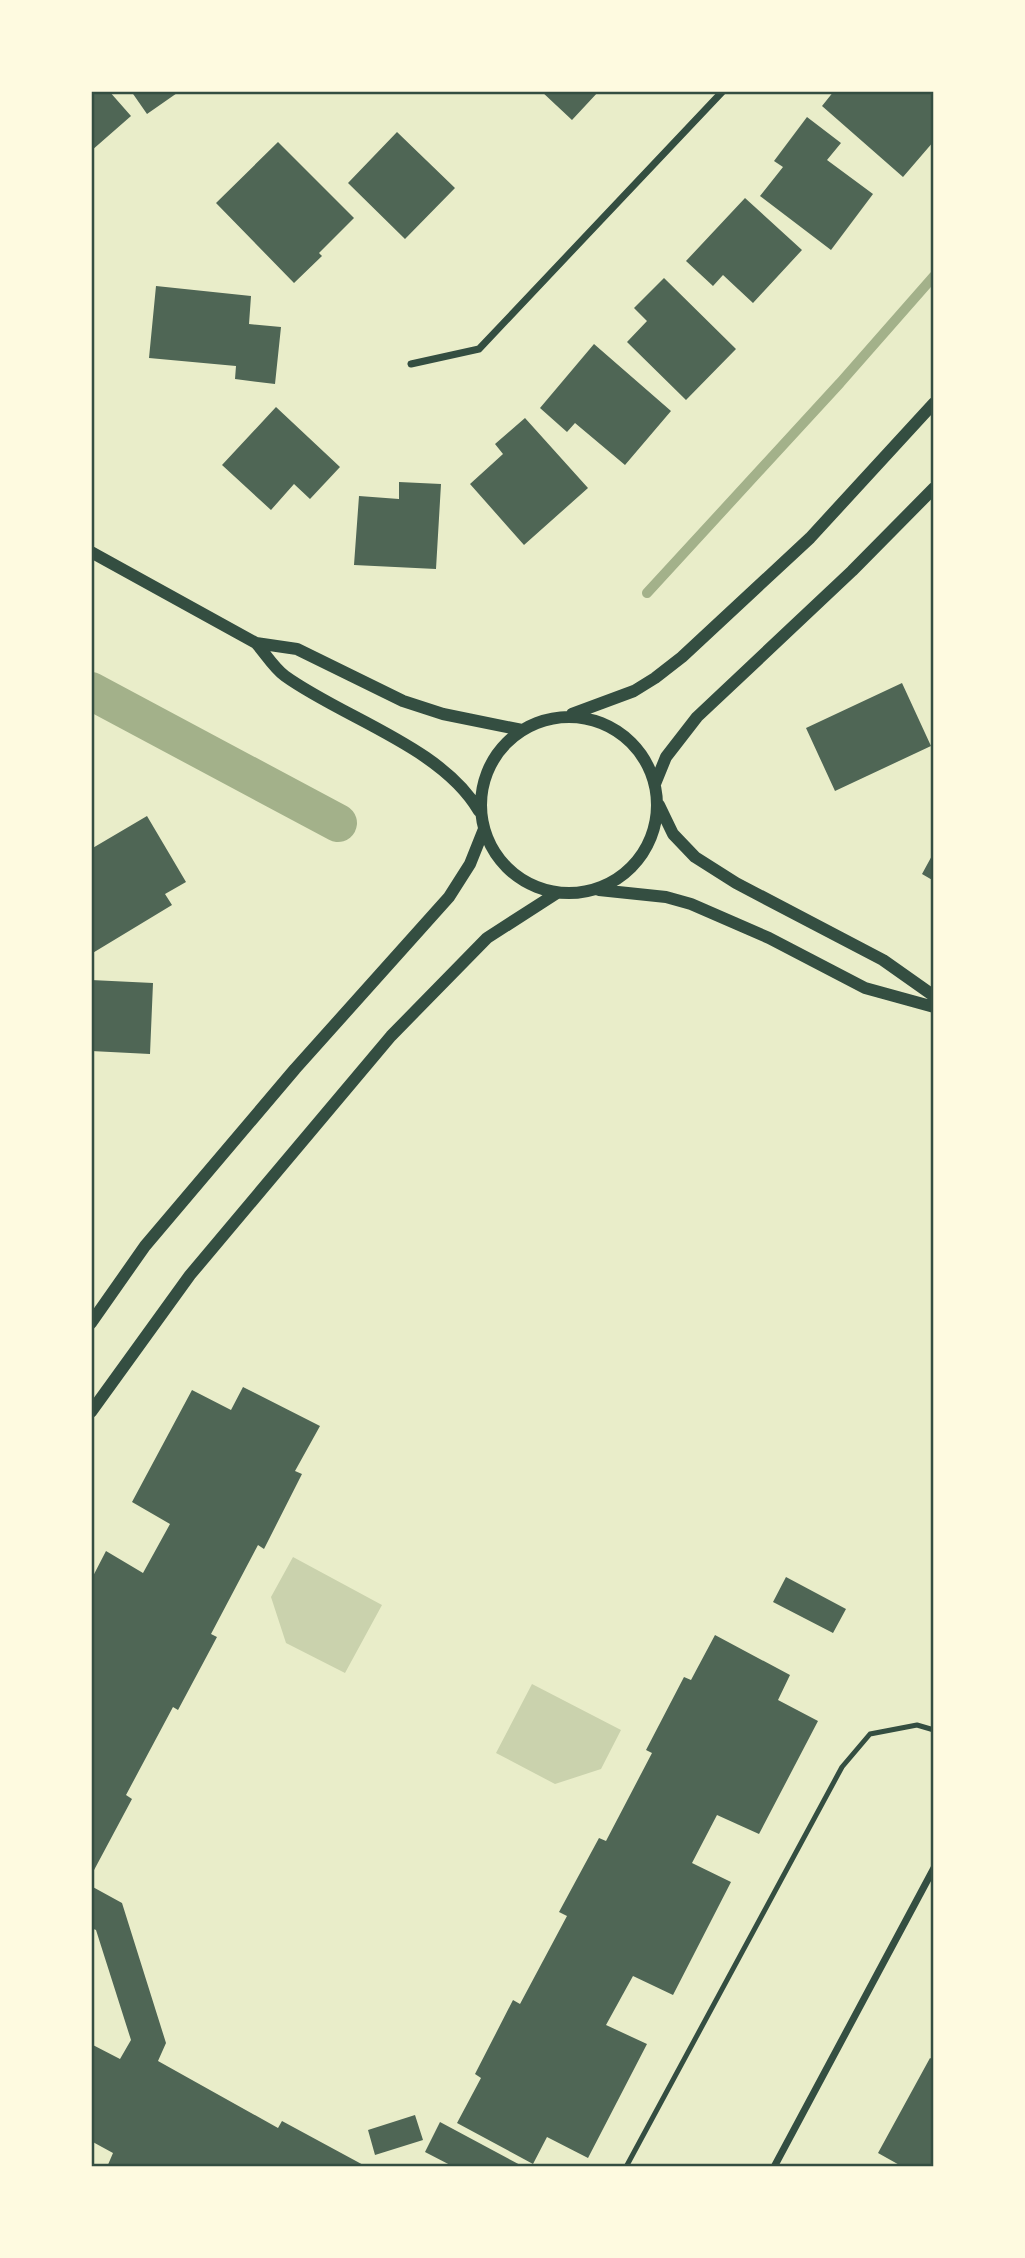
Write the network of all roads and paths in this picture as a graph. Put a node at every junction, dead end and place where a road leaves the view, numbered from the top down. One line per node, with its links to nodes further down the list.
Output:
1 (723, 91): 2 (street)
2 (411, 364)
3 (934, 403): 7 (street)
4 (934, 488): 9 (street)
5 (91, 552): 6 (street)
6 (256, 643): 8 (street); 11 (street)
7 (561, 717): 8 (street); 9 (street)
8 (522, 730): 11 (street)
9 (655, 785): 10 (street)
10 (657, 802): 13 (street); 15 (street)
11 (481, 813): 12 (street)
12 (484, 830): 14 (street); 17 (street)
13 (595, 890): 14 (street); 16 (street)
14 (557, 893): 18 (street)
15 (934, 996)
16 (934, 1007)
17 (91, 1322)
18 (91, 1412)
19 (934, 1730): 21 (lane)
20 (934, 1868): 22 (street)
21 (626, 2167)
22 (774, 2167)

